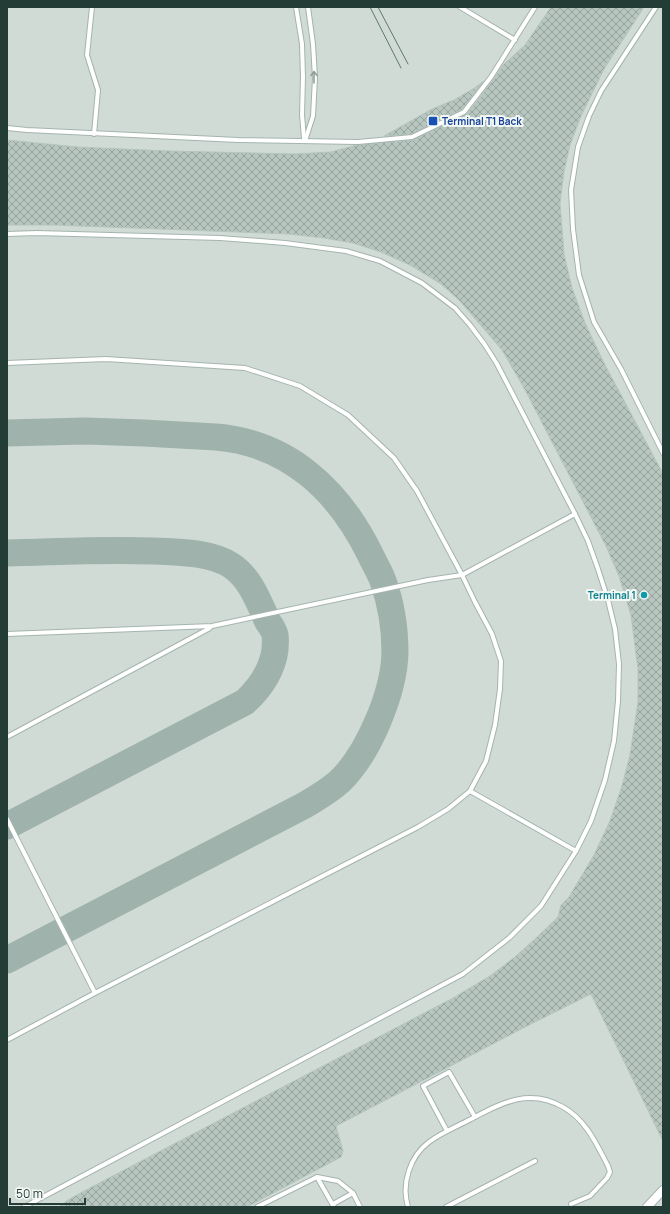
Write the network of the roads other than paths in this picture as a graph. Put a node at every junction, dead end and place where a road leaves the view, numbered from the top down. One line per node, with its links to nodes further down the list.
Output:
1 (92, 7): 9 (lane)
2 (296, 7): 10 (lane)
3 (308, 7): 10 (lane, one-way to 3)
4 (460, 7): 7 (lane)
5 (536, 7): 7 (lane)
6 (656, 7): 13 (lane)
7 (515, 40): 10 (lane)
8 (7, 128): 9 (lane)
9 (94, 134): 10 (lane)
10 (305, 141)
11 (7, 234): 15 (lane)
12 (7, 363): 16 (lane)
13 (661, 445): 14 (lane)
14 (663, 453)
15 (575, 514): 16 (lane); 22 (lane)
16 (462, 575): 17 (lane); 20 (lane)
17 (212, 626): 18 (lane); 19 (lane)
18 (7, 634)
19 (7, 737)
20 (470, 791): 22 (lane); 23 (lane)
21 (7, 819): 23 (lane)
22 (576, 851): 33 (lane)
23 (95, 993): 24 (lane)
24 (7, 1040)
25 (475, 1117): 26 (lane); 26 (lane); 31 (lane)
26 (447, 1131): 36 (lane)
27 (535, 1161): 37 (lane)
28 (317, 1177): 30 (lane); 32 (lane); 34 (lane)
29 (663, 1190): 38 (street)
30 (353, 1193): 32 (lane); 35 (lane)
31 (571, 1204)
32 (334, 1205)
33 (24, 1207)
34 (258, 1207)
35 (360, 1207)
36 (408, 1207)
37 (446, 1207)
38 (647, 1207)

